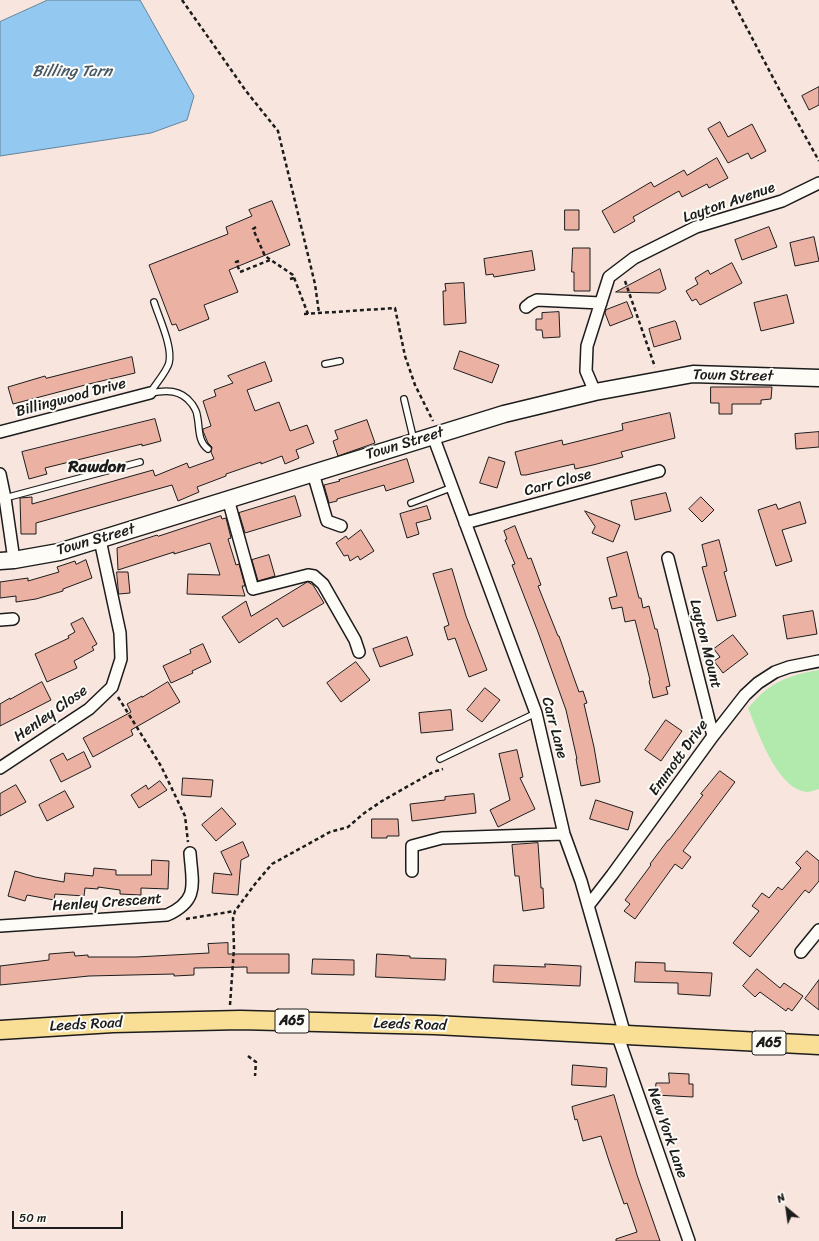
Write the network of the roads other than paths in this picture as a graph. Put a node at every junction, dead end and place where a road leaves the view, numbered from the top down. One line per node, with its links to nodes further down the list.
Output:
1 (819, 183): 3 (street, Layton Avenue)
2 (154, 302): 8 (lane)
3 (601, 303): 4 (street); 9 (street, Layton Avenue)
4 (526, 307)
5 (340, 361): 6 (lane)
6 (325, 364)
7 (819, 378): 9 (street, Town Street)
8 (150, 392): 11 (street, Billingwood Drive); 14 (lane)
9 (595, 392): 12 (street, Town Street)
10 (404, 399): 13 (lane)
11 (0, 432)
12 (436, 435): 13 (street, Town Street); 19 (street, Carr Lane)
13 (414, 442): 17 (street, Town Street)
14 (208, 450)
15 (140, 462): 20 (lane)
16 (659, 472): 23 (street, Carr Close)
17 (313, 473): 21 (street, Town Street); 24 (street)
18 (0, 474): 20 (street)
19 (453, 487): 22 (lane); 23 (street, Carr Lane)
20 (5, 498): 27 (street)
21 (228, 500): 25 (street, Town Street); 30 (street)
22 (410, 503)
23 (465, 523): 32 (street, Carr Lane)
24 (341, 526)
25 (100, 540): 27 (street, Town Street); 35 (street, Henley Close)
26 (668, 558): 33 (street, Layton Mount)
27 (7, 561)
28 (13, 619): 29 (street)
29 (0, 620)
30 (359, 652)
31 (819, 661): 33 (street, Emmott Drive)
32 (536, 713): 34 (lane); 36 (street, Carr Lane)
33 (713, 736): 39 (street, Emmott Drive)
34 (440, 759)
35 (0, 768)
36 (564, 834): 38 (street); 39 (street, Carr Lane)
37 (190, 853): 40 (street, Henley Crescent)
38 (412, 871)
39 (588, 906): 44 (street, Carr Lane)
40 (0, 926)
41 (819, 930): 42 (street)
42 (801, 952)
43 (0, 1030): 44 (main road, Leeds Road / A65)
44 (621, 1034): 45 (main road, Leeds Road / A65); 46 (street, New York Lane)
45 (819, 1045)
46 (689, 1241)

